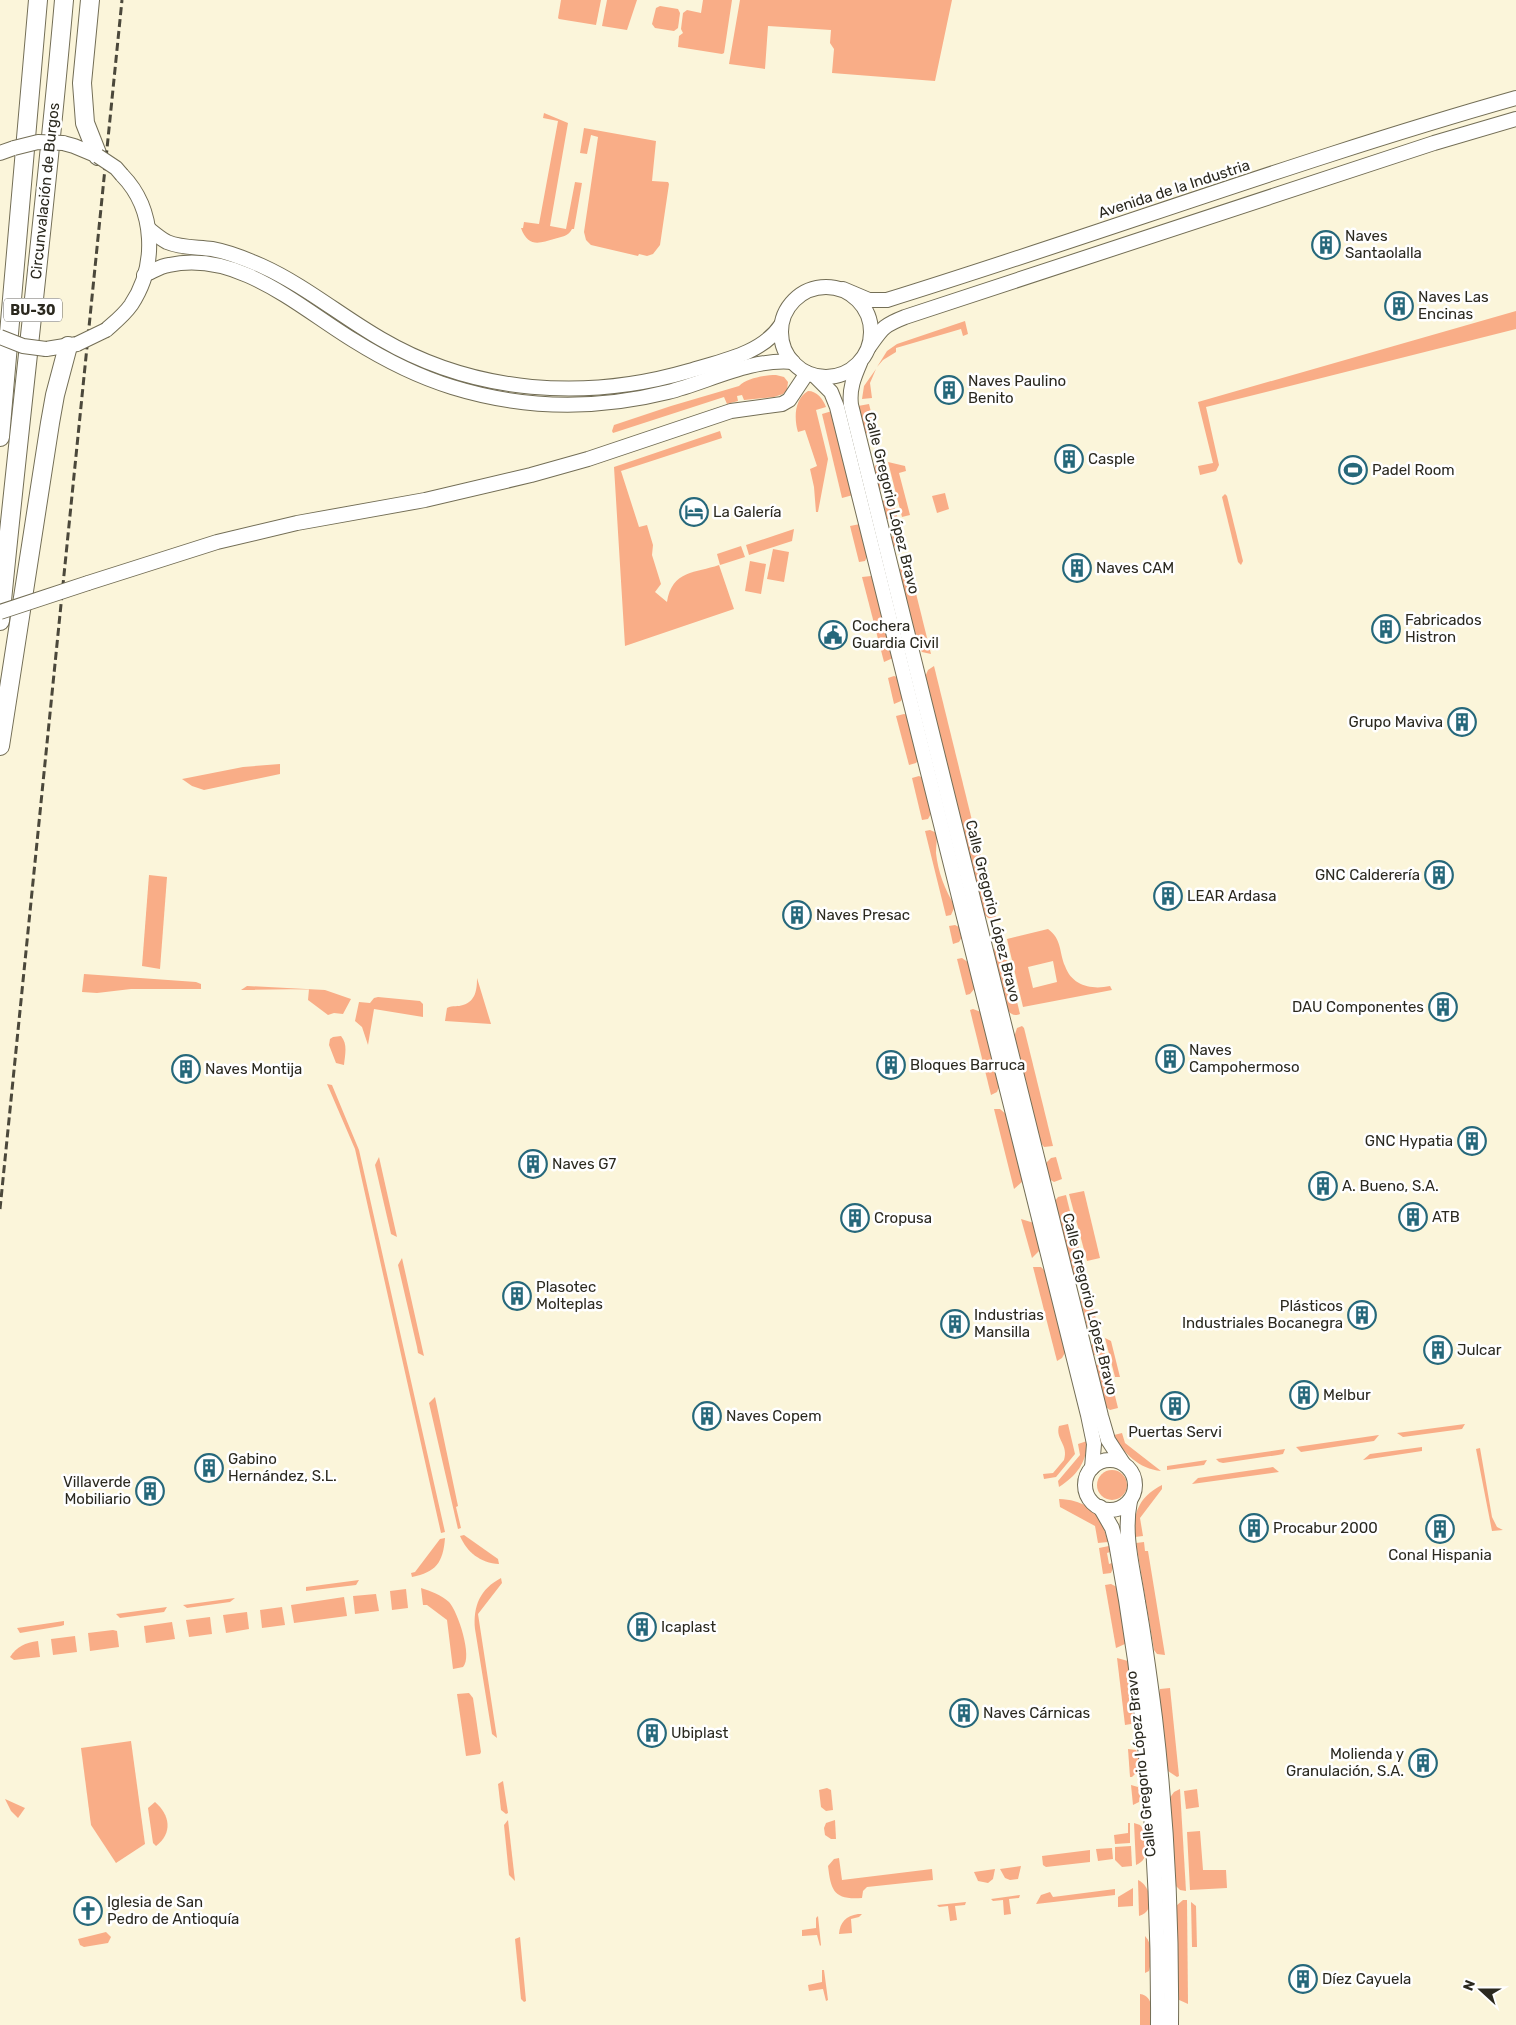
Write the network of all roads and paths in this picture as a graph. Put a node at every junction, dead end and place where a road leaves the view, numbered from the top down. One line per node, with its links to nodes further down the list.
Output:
1 (38, 0): 18 (highway, Circunvalación de Burgos / BU-30)
2 (64, 0): 20 (highway, Circunvalación de Burgos / BU-30)
3 (90, 0): 7 (highway)
4 (1516, 98): 10 (main road, Avenida de la Industria)
5 (1516, 119): 14 (main road)
6 (0, 153): 7 (main road, bridge)
7 (98, 156): 8 (main road, bridge)
8 (149, 229): 9 (main road); 11 (main road)
9 (144, 275): 13 (main road, bridge); 15 (main road)
10 (843, 289): 11 (main road); 14 (main road)
11 (781, 325): 15 (main road)
12 (0, 338): 13 (main road, bridge)
13 (73, 345): 21 (highway)
14 (869, 348): 16 (main road)
15 (792, 362): 17 (main road)
16 (860, 363): 17 (main road); 22 (main road, Calle Gregorio López Bravo)
17 (812, 375): 19 (main road, bridge); 23 (main road, Calle Gregorio López Bravo)
18 (0, 437)
19 (0, 612)
20 (0, 621)
21 (0, 746)
22 (1123, 1464): 23 (main road); 24 (main road)
23 (1092, 1468): 25 (main road)
24 (1130, 1501): 25 (main road); 27 (main road, Calle Gregorio López Bravo)
25 (1100, 1508): 26 (main road, Calle Gregorio López Bravo)
26 (1158, 2025)
27 (1170, 2025)

